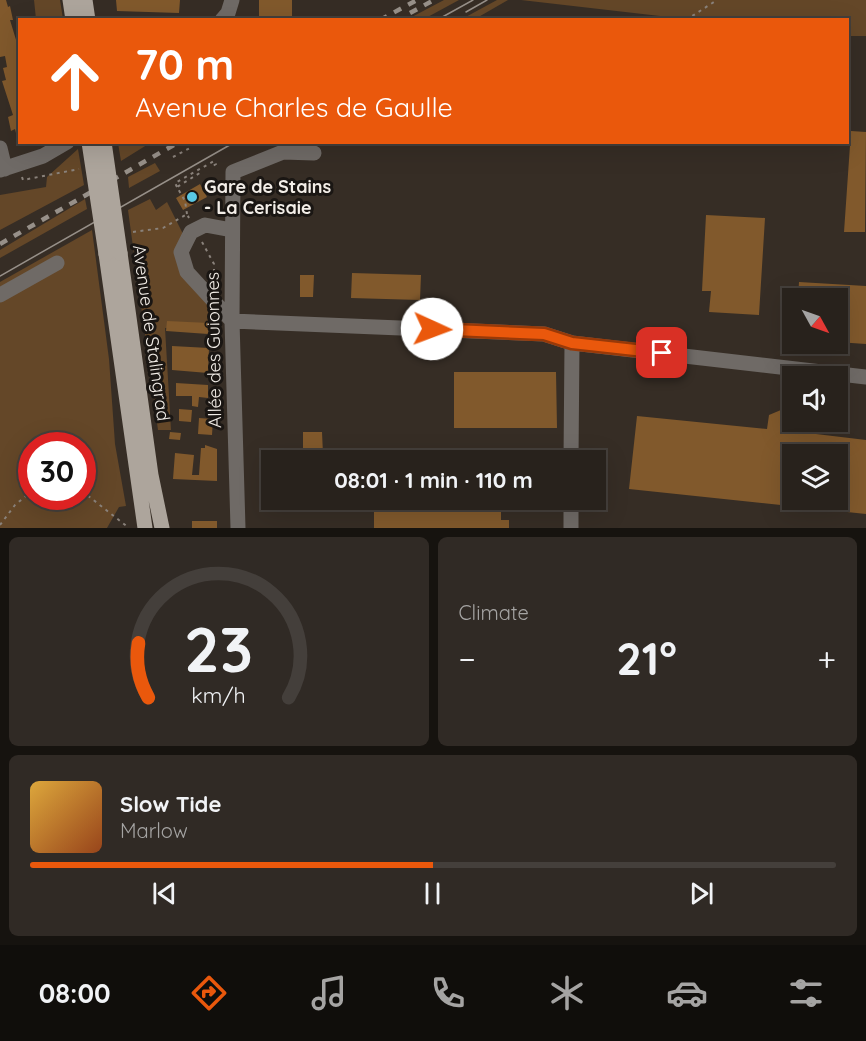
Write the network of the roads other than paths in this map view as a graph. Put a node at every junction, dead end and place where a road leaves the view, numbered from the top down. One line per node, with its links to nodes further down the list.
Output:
1 (70, 0): 3 (main road)
2 (86, 0): 4 (main road)
3 (72, 18)
4 (88, 18)
5 (64, 144): 10 (street)
6 (88, 144): 12 (main road, Avenue de Stalingrad, bridge)
7 (104, 144): 12 (main road, Avenue de Stalingrad, bridge)
8 (0, 148): 10 (street)
9 (314, 153): 11 (street, Allée des Guionnes)
10 (2, 170)
11 (231, 230): 15 (street, Allée des Guionnes); 15 (street)
12 (113, 254): 20 (main road, Avenue de Stalingrad); 21 (main road, Avenue de Stalingrad)
13 (57, 262): 14 (street)
14 (0, 295)
15 (232, 321): 16 (street); 22 (street, Allée des Guionnes)
16 (572, 343): 17 (street); 18 (street)
17 (866, 377)
18 (572, 450)
19 (571, 510): 23 (street)
20 (145, 528)
21 (162, 528)
22 (238, 528)
23 (571, 528)

